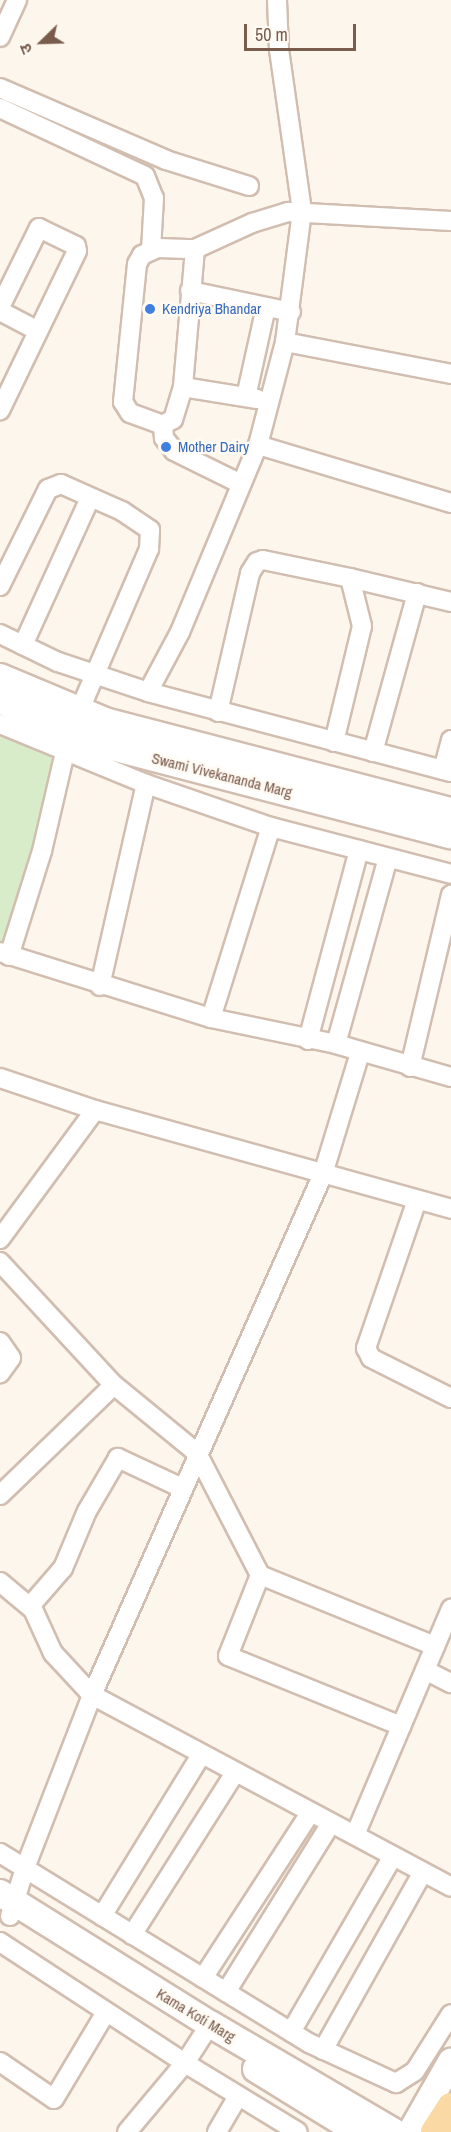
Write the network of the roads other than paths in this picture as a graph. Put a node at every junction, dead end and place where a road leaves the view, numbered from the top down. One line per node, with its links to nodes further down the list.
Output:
1 (17, 0): 3 (street)
2 (277, 0): 7 (street)
3 (0, 37)
4 (0, 88): 6 (street)
5 (0, 108): 10 (street)
6 (249, 186)
7 (302, 211): 8 (street); 9 (street); 14 (street)
8 (451, 221)
9 (195, 249): 10 (street); 11 (street)
10 (151, 250): 22 (street)
11 (190, 291): 12 (street); 18 (street)
12 (266, 308): 14 (street); 19 (street)
13 (0, 309): 15 (street); 15 (street)
14 (291, 312): 16 (street)
15 (38, 331): 21 (street)
16 (285, 342): 17 (street); 20 (street)
17 (451, 374)
18 (183, 387): 19 (street); 22 (street)
19 (246, 397): 20 (street)
20 (270, 401): 23 (street)
21 (0, 410)
22 (163, 425): 24 (street)
23 (258, 444): 24 (street); 26 (street)
24 (241, 484): 35 (street)
25 (90, 498): 28 (street); 32 (street); 33 (street)
26 (451, 503)
27 (350, 578): 29 (street); 37 (street); 41 (street)
28 (0, 586)
29 (417, 593): 30 (street); 42 (street)
30 (451, 602)
31 (0, 634): 32 (street)
32 (22, 645): 33 (street)
33 (97, 675): 35 (street); 39 (street)
34 (0, 677): 39 (street, Swami Vivekananda Marg)
35 (148, 692): 37 (street)
36 (0, 700): 39 (street, Swami Vivekananda Marg)
37 (218, 712): 41 (street)
38 (0, 724): 39 (street)
39 (71, 734): 44 (street); 45 (street, Swami Vivekananda Marg); 47 (street, Swami Vivekananda Marg); 52 (street)
40 (451, 740): 43 (street)
41 (334, 742): 42 (street)
42 (373, 752): 43 (street)
43 (447, 771)
44 (146, 784): 46 (street); 53 (street)
45 (451, 811)
46 (271, 827): 48 (street); 54 (street)
47 (451, 835)
48 (359, 850): 49 (street); 55 (street)
49 (388, 858): 50 (street); 56 (street)
50 (451, 874)
51 (451, 896): 58 (street)
52 (4, 954): 53 (street)
53 (100, 986): 54 (street)
54 (211, 1018): 55 (street)
55 (308, 1040): 56 (street)
56 (336, 1044): 57 (street)
57 (360, 1053): 58 (street); 62 (street)
58 (410, 1067): 59 (street)
59 (451, 1077)
60 (0, 1078): 61 (street)
61 (95, 1110): 62 (street); 65 (street)
62 (322, 1174): 63 (street); 71 (street)
63 (417, 1200): 64 (street); 70 (street)
64 (451, 1209)
65 (0, 1239)
66 (0, 1262): 69 (street)
67 (0, 1342): 68 (street)
68 (0, 1374)
69 (114, 1386): 71 (street); 73 (street)
70 (451, 1398)
71 (197, 1452): 72 (street); 74 (street)
72 (182, 1488): 76 (street); 81 (street)
73 (0, 1495)
74 (260, 1575): 78 (street); 82 (street)
75 (0, 1582): 76 (street)
76 (31, 1608): 81 (street)
77 (451, 1609): 78 (street)
78 (435, 1646): 79 (street)
79 (425, 1670): 80 (street); 82 (street)
80 (451, 1683)
81 (92, 1695): 83 (street); 90 (street)
82 (401, 1726): 87 (street)
83 (201, 1755): 84 (street); 94 (street)
84 (234, 1774): 85 (street); 95 (street)
85 (311, 1812): 86 (street); 97 (street)
86 (331, 1823): 87 (street); 98 (street)
87 (355, 1835): 89 (street)
88 (0, 1853): 90 (street)
89 (393, 1856): 91 (street); 102 (street)
90 (24, 1868): 93 (street); 94 (street)
91 (423, 1872): 92 (street); 103 (street)
92 (451, 1887)
93 (6, 1905): 101 (street, Kama Koti Marg)
94 (102, 1916): 95 (street)
95 (132, 1935): 97 (street)
96 (0, 1942): 99 (street)
97 (203, 1978): 98 (street)
98 (226, 1992): 102 (street)
99 (106, 2012): 104 (street); 106 (street)
100 (451, 2014): 103 (street)
101 (206, 2031): 106 (street); 109 (street, Kama Koti Marg)
102 (291, 2032): 103 (street)
103 (323, 2050)
104 (0, 2062)
105 (451, 2062): 108 (street)
106 (185, 2063): 107 (street); 110 (street)
107 (238, 2096): 111 (street); 112 (street)
108 (440, 2103): 109 (street); 114 (street); 115 (main road)
109 (357, 2120): 113 (street, Kama Koti Marg)
110 (127, 2132)
111 (217, 2132)
112 (298, 2132)
113 (394, 2132)
114 (411, 2132)
115 (435, 2132)

